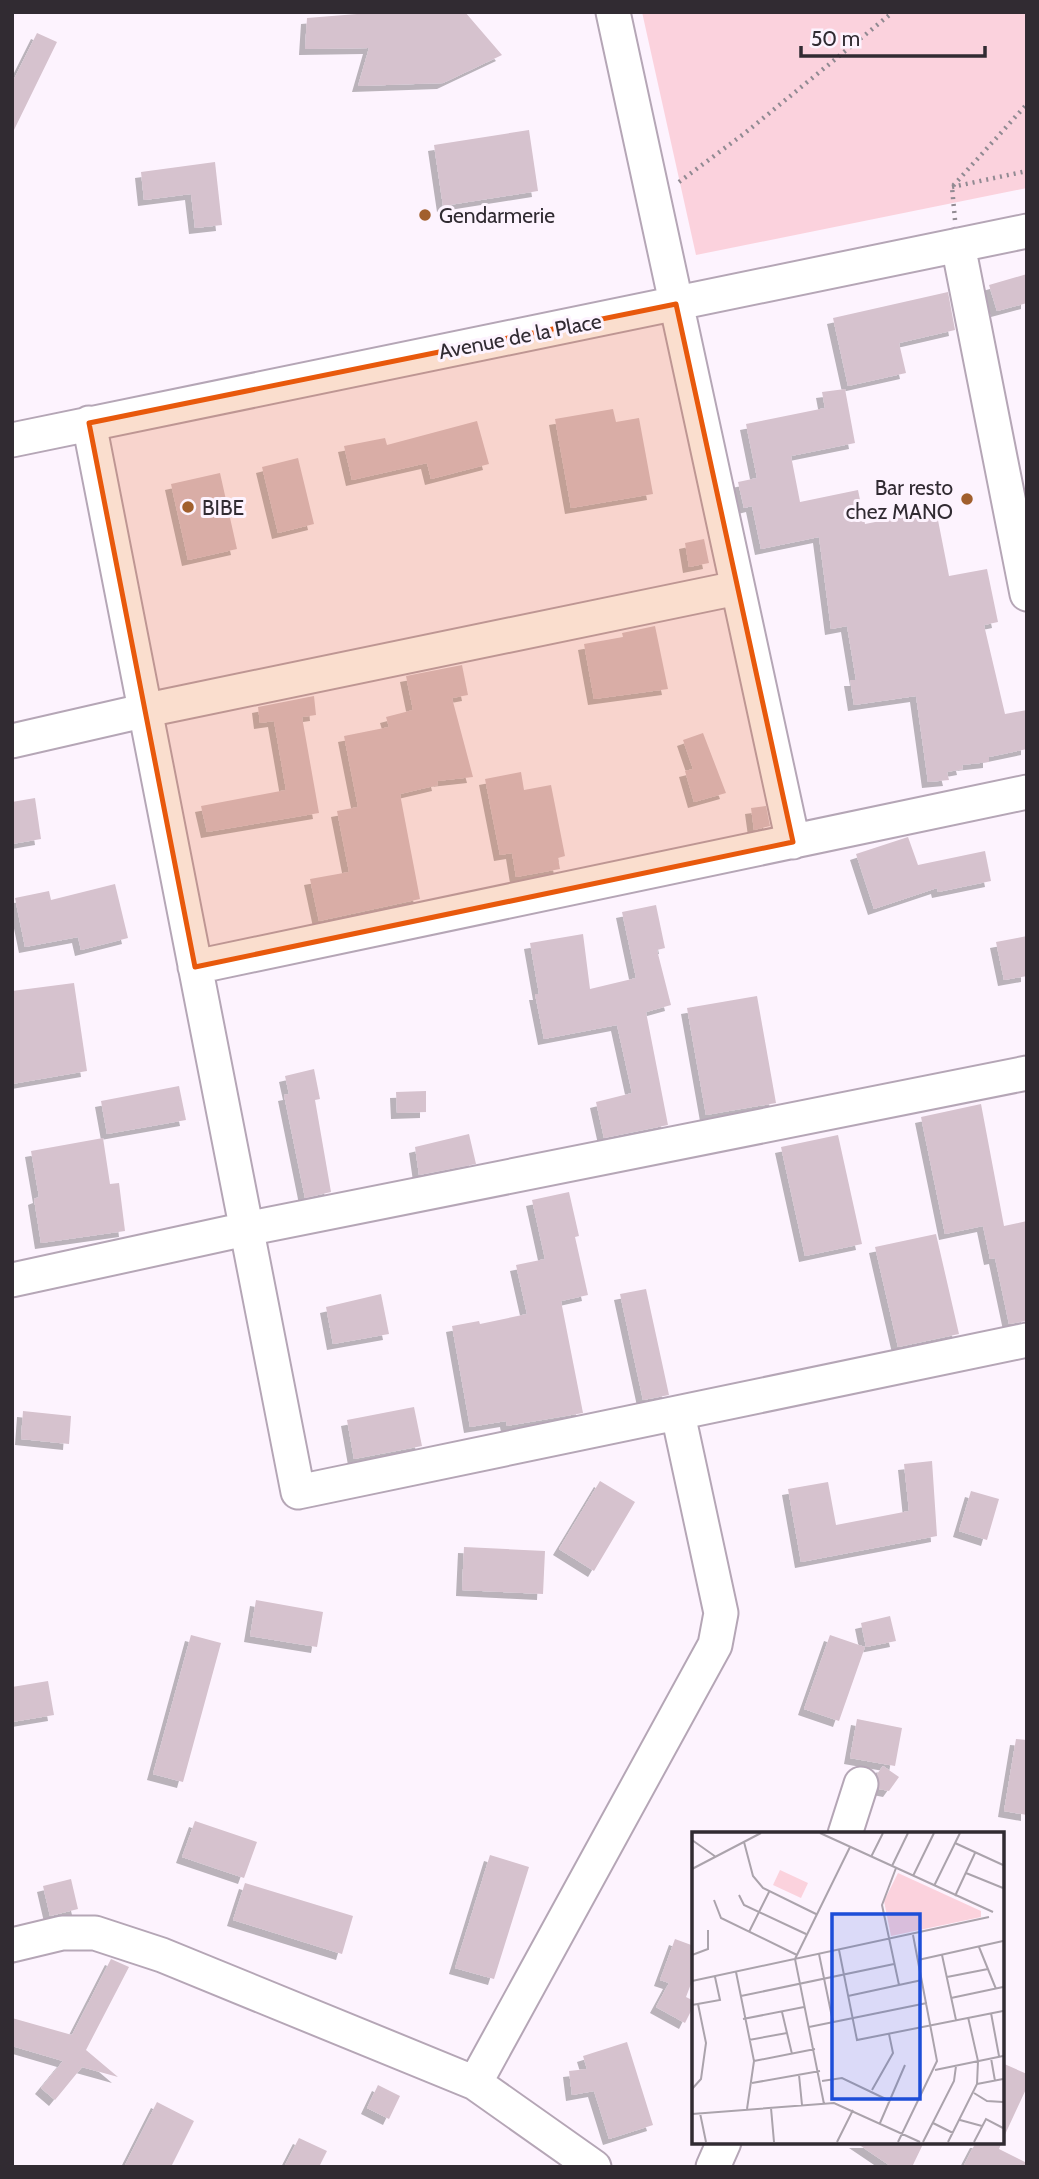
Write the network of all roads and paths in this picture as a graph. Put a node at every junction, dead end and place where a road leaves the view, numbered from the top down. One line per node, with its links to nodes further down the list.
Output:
1 (613, 12): 9 (street)
2 (892, 12): 5 (path)
3 (1027, 104): 6 (path)
4 (1027, 171): 6 (path)
5 (679, 182)
6 (951, 187): 8 (path)
7 (1027, 231): 8 (street, Avenue de la Place)
8 (958, 245): 9 (street, Avenue de la Place); 12 (street)
9 (676, 304): 10 (street, Avenue de la Place); 13 (street)
10 (89, 423): 11 (street, Avenue de la Place); 15 (street)
11 (12, 440)
12 (1021, 538): 14 (street)
13 (737, 589): 15 (street); 18 (street)
14 (1027, 594)
15 (147, 710): 16 (street); 19 (street)
16 (12, 741)
17 (1027, 792): 18 (street)
18 (793, 842): 19 (street)
19 (195, 967): 21 (street)
20 (1027, 1073): 21 (street)
21 (246, 1229): 22 (street); 24 (street)
22 (12, 1280)
23 (1027, 1340): 24 (street)
24 (678, 1414): 28 (street)
25 (861, 1784): 26 (street)
26 (846, 1832)
27 (12, 1945): 28 (street)
28 (475, 2083): 30 (street)
29 (723, 2144): 31 (street)
30 (594, 2167)
31 (713, 2167)

